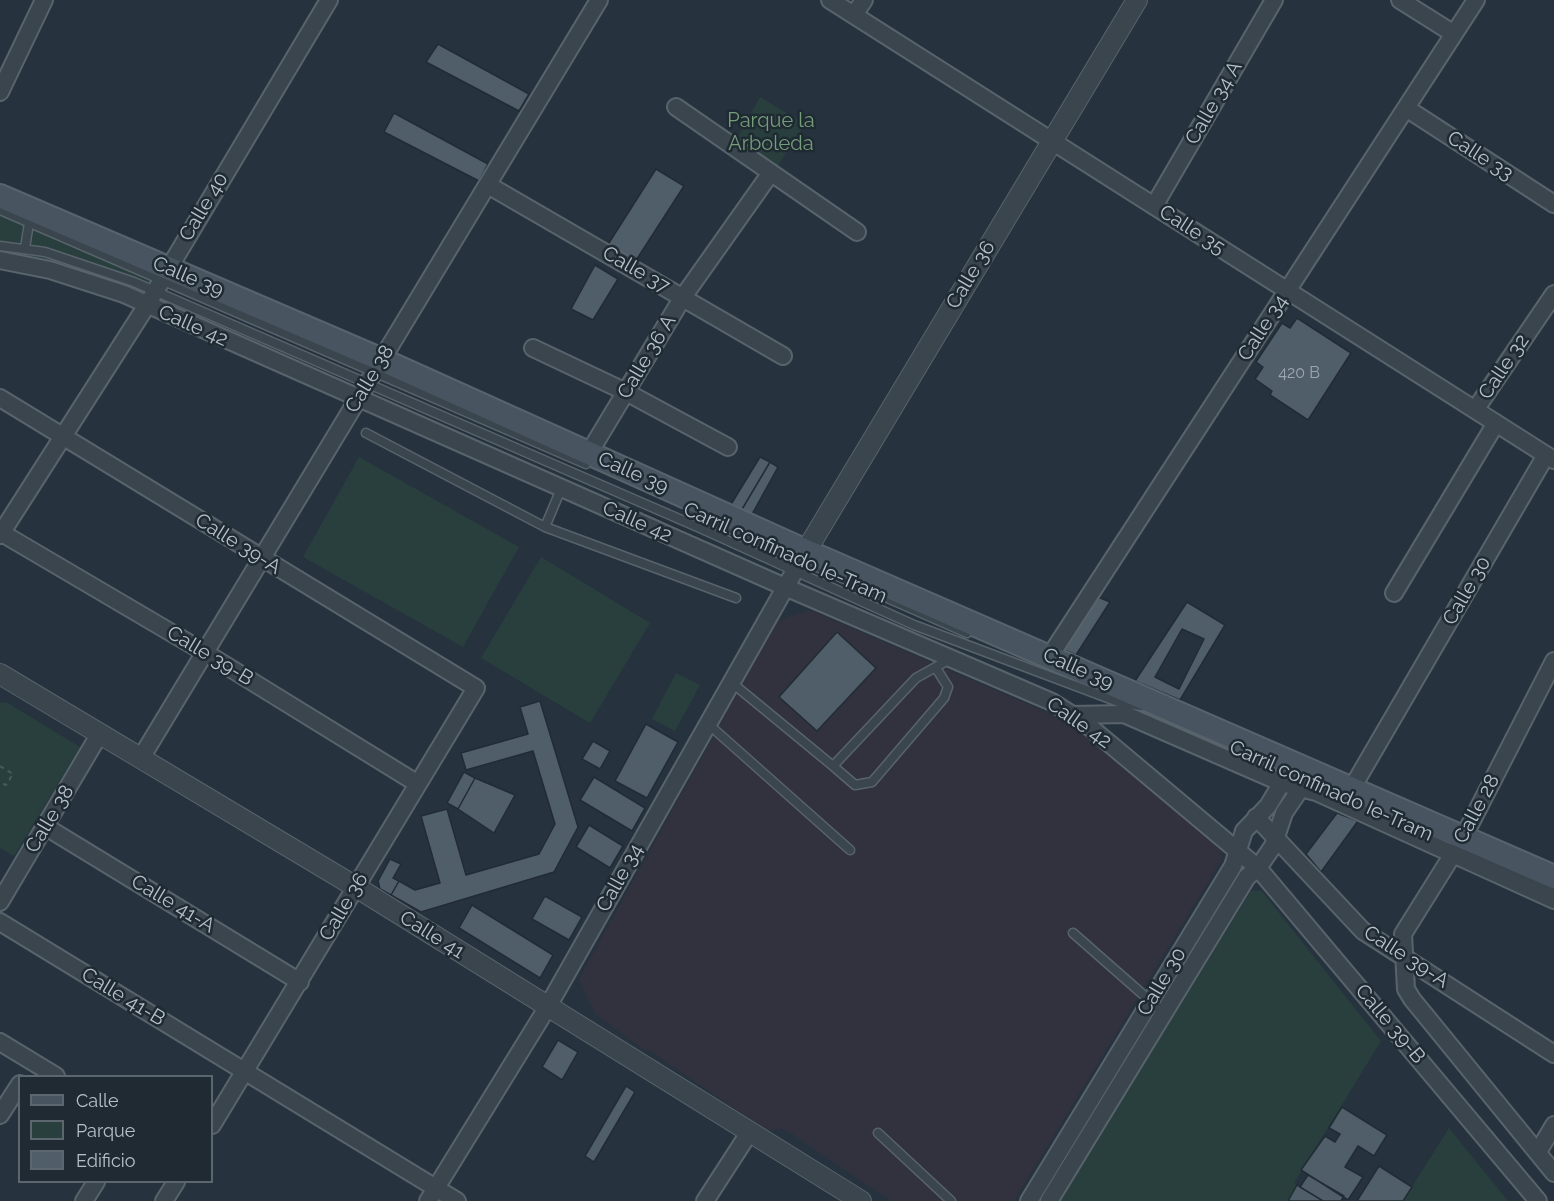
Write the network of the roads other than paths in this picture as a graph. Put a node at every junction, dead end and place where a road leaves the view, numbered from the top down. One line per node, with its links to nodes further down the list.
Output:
1 (44, 0): 12 (street)
2 (329, 0): 27 (street, Calle 40)
3 (599, 0): 17 (street, Calle 38)
4 (830, 0): 10 (street, Calle 35)
5 (864, 0): 10 (street)
6 (1137, 0): 15 (street, Calle 36)
7 (1274, 0): 20 (street, Calle 34 A)
8 (1400, 0): 11 (street)
9 (1476, 0): 11 (street, Calle 34)
10 (854, 15): 15 (street, Calle 35)
11 (1454, 34): 14 (street, Calle 34)
12 (0, 92)
13 (676, 106): 16 (street)
14 (1406, 108): 19 (street, Calle 33); 28 (street, Calle 34)
15 (1052, 141): 20 (street, Calle 35); 49 (street, Calle 36)
16 (770, 174): 23 (street); 30 (street, Calle 36 A)
17 (489, 185): 30 (street, Calle 37); 33 (street, Calle 38)
18 (0, 196): 27 (main road, Calle 39)
19 (1554, 204)
20 (1154, 206): 28 (street, Calle 35)
21 (0, 210): 22 (lane)
22 (29, 223): 25 (lane); 27 (lane)
23 (857, 232)
24 (0, 246): 25 (lane)
25 (25, 248): 27 (lane)
26 (0, 260): 27 (street, Calle 42)
27 (157, 286): 33 (main road, Calle 39); 36 (street, Calle 42); 40 (street, Calle 40)
28 (1287, 291): 37 (street, Calle 35); 56 (street, Calle 34)
29 (1554, 294): 37 (street, Calle 32)
30 (683, 297): 32 (street, Calle 37); 34 (street, Calle 36 A)
31 (533, 348): 34 (street)
32 (783, 356)
33 (374, 372): 36 (street, Calle 38); 43 (main road, Calle 39); 49 (lane, Carril confinado Ie-Tram)
34 (626, 392): 41 (street); 43 (street, Calle 36 A)
35 (0, 398): 40 (street, Calle 39-A)
36 (357, 399): 44 (street, Calle 42); 48 (street, Calle 38)
37 (1475, 410): 38 (street, Calle 35)
38 (1496, 423): 42 (street, Calle 35); 51 (street)
39 (366, 433): 46 (lane)
40 (65, 436): 47 (street, Calle 40); 48 (street, Calle 39-A)
41 (728, 447)
42 (1550, 457): 72 (street, Calle 30)
43 (592, 461): 49 (main road, Calle 39)
44 (561, 489): 46 (lane); 50 (street, Calle 42)
45 (682, 507): 49 (lane, Carril confinado Ie-Tram)
46 (545, 527): 52 (lane)
47 (0, 533): 55 (street, Calle 39-B)
48 (262, 559): 55 (street, Calle 38); 62 (street, Calle 39-A)
49 (800, 561): 50 (street, Calle 34); 53 (lane, Carril confinado Ie-Tram); 56 (main road, Calle 39); 63 (lane, Carril confinado Ie-Tram)
50 (784, 587): 57 (street, Calle 42); 61 (street, Calle 34)
51 (1394, 593)
52 (736, 598)
53 (977, 637)
54 (988, 642): 63 (lane, Carril confinado Ie-Tram)
55 (204, 652): 67 (street, Calle 38); 71 (street, Calle 39-B)
56 (1050, 656): 69 (main road, Calle 39)
57 (952, 658): 59 (lane); 64 (street, Calle 42)
58 (1554, 661): 76 (street, Calle 28)
59 (936, 668): 68 (lane); 68 (lane)
60 (0, 674): 66 (street, Calle 41)
61 (731, 682): 65 (street, Calle 34); 68 (lane)
62 (476, 688): 71 (street, Calle 36)
63 (1142, 706): 69 (lane, Carril confinado Ie-Tram)
64 (1072, 715): 69 (street); 78 (street, Calle 42)
65 (707, 723): 77 (lane); 90 (street, Calle 34)
66 (99, 735): 67 (street, Calle 41); 74 (street, Calle 38)
67 (141, 758): 81 (street, Calle 41)
68 (833, 766)
69 (1281, 768): 70 (main road, Calle 39); 73 (street, Calle 30)
70 (1312, 781): 72 (main road, Calle 39); 75 (street, Calle 30); 76 (street, Calle 39)
71 (418, 784): 81 (street, Calle 36)
72 (1352, 789): 76 (main road, Calle 39)
73 (1256, 817): 75 (street, Calle 39-A); 78 (street, Calle 30)
74 (46, 827): 84 (street, Calle 38); 88 (street, Calle 41-A)
75 (1275, 839): 79 (street, Calle 30); 87 (street, Calle 39-A)
76 (1458, 847): 80 (main road, Calle 39); 82 (lane, Carril confinado Ie-Tram); 83 (street, Calle 39); 87 (street, Calle 28)
77 (850, 850)
78 (1238, 851): 79 (street, Calle 39-B); 89 (street, Calle 30)
79 (1258, 868): 91 (street, Calle 30); 116 (street, Calle 39-B)
80 (1554, 877)
81 (356, 887): 88 (street, Calle 36); 90 (street, Calle 41)
82 (1554, 889)
83 (1554, 900)
84 (0, 902)
85 (0, 922): 95 (street, Calle 41-B)
86 (1073, 933): 89 (lane)
87 (1404, 956): 93 (street, Calle 39-A); 103 (street, Calle 28)
88 (300, 982): 95 (street, Calle 36)
89 (1150, 1002): 91 (lane); 114 (street, Calle 30)
90 (548, 1008): 101 (street, Calle 41); 107 (street, Calle 34)
91 (1164, 1013): 115 (street, Calle 30)
92 (0, 1042): 94 (street)
93 (1554, 1054)
94 (29, 1070): 96 (street)
95 (245, 1072): 99 (street, Calle 36); 107 (street)
96 (48, 1075)
97 (18, 1087): 98 (street)
98 (0, 1115)
99 (213, 1123)
100 (1554, 1125): 103 (street)
101 (749, 1133): 111 (street); 112 (street, Calle 41)
102 (878, 1133): 113 (lane)
103 (1538, 1152): 104 (street)
104 (1554, 1173)
105 (95, 1183): 108 (street)
106 (175, 1183): 109 (street)
107 (432, 1195): 110 (street)
108 (84, 1201)
109 (164, 1201)
110 (457, 1201)
111 (705, 1201)
112 (861, 1201)
113 (951, 1201)
114 (1029, 1201)
115 (1049, 1201)
116 (1538, 1201)

